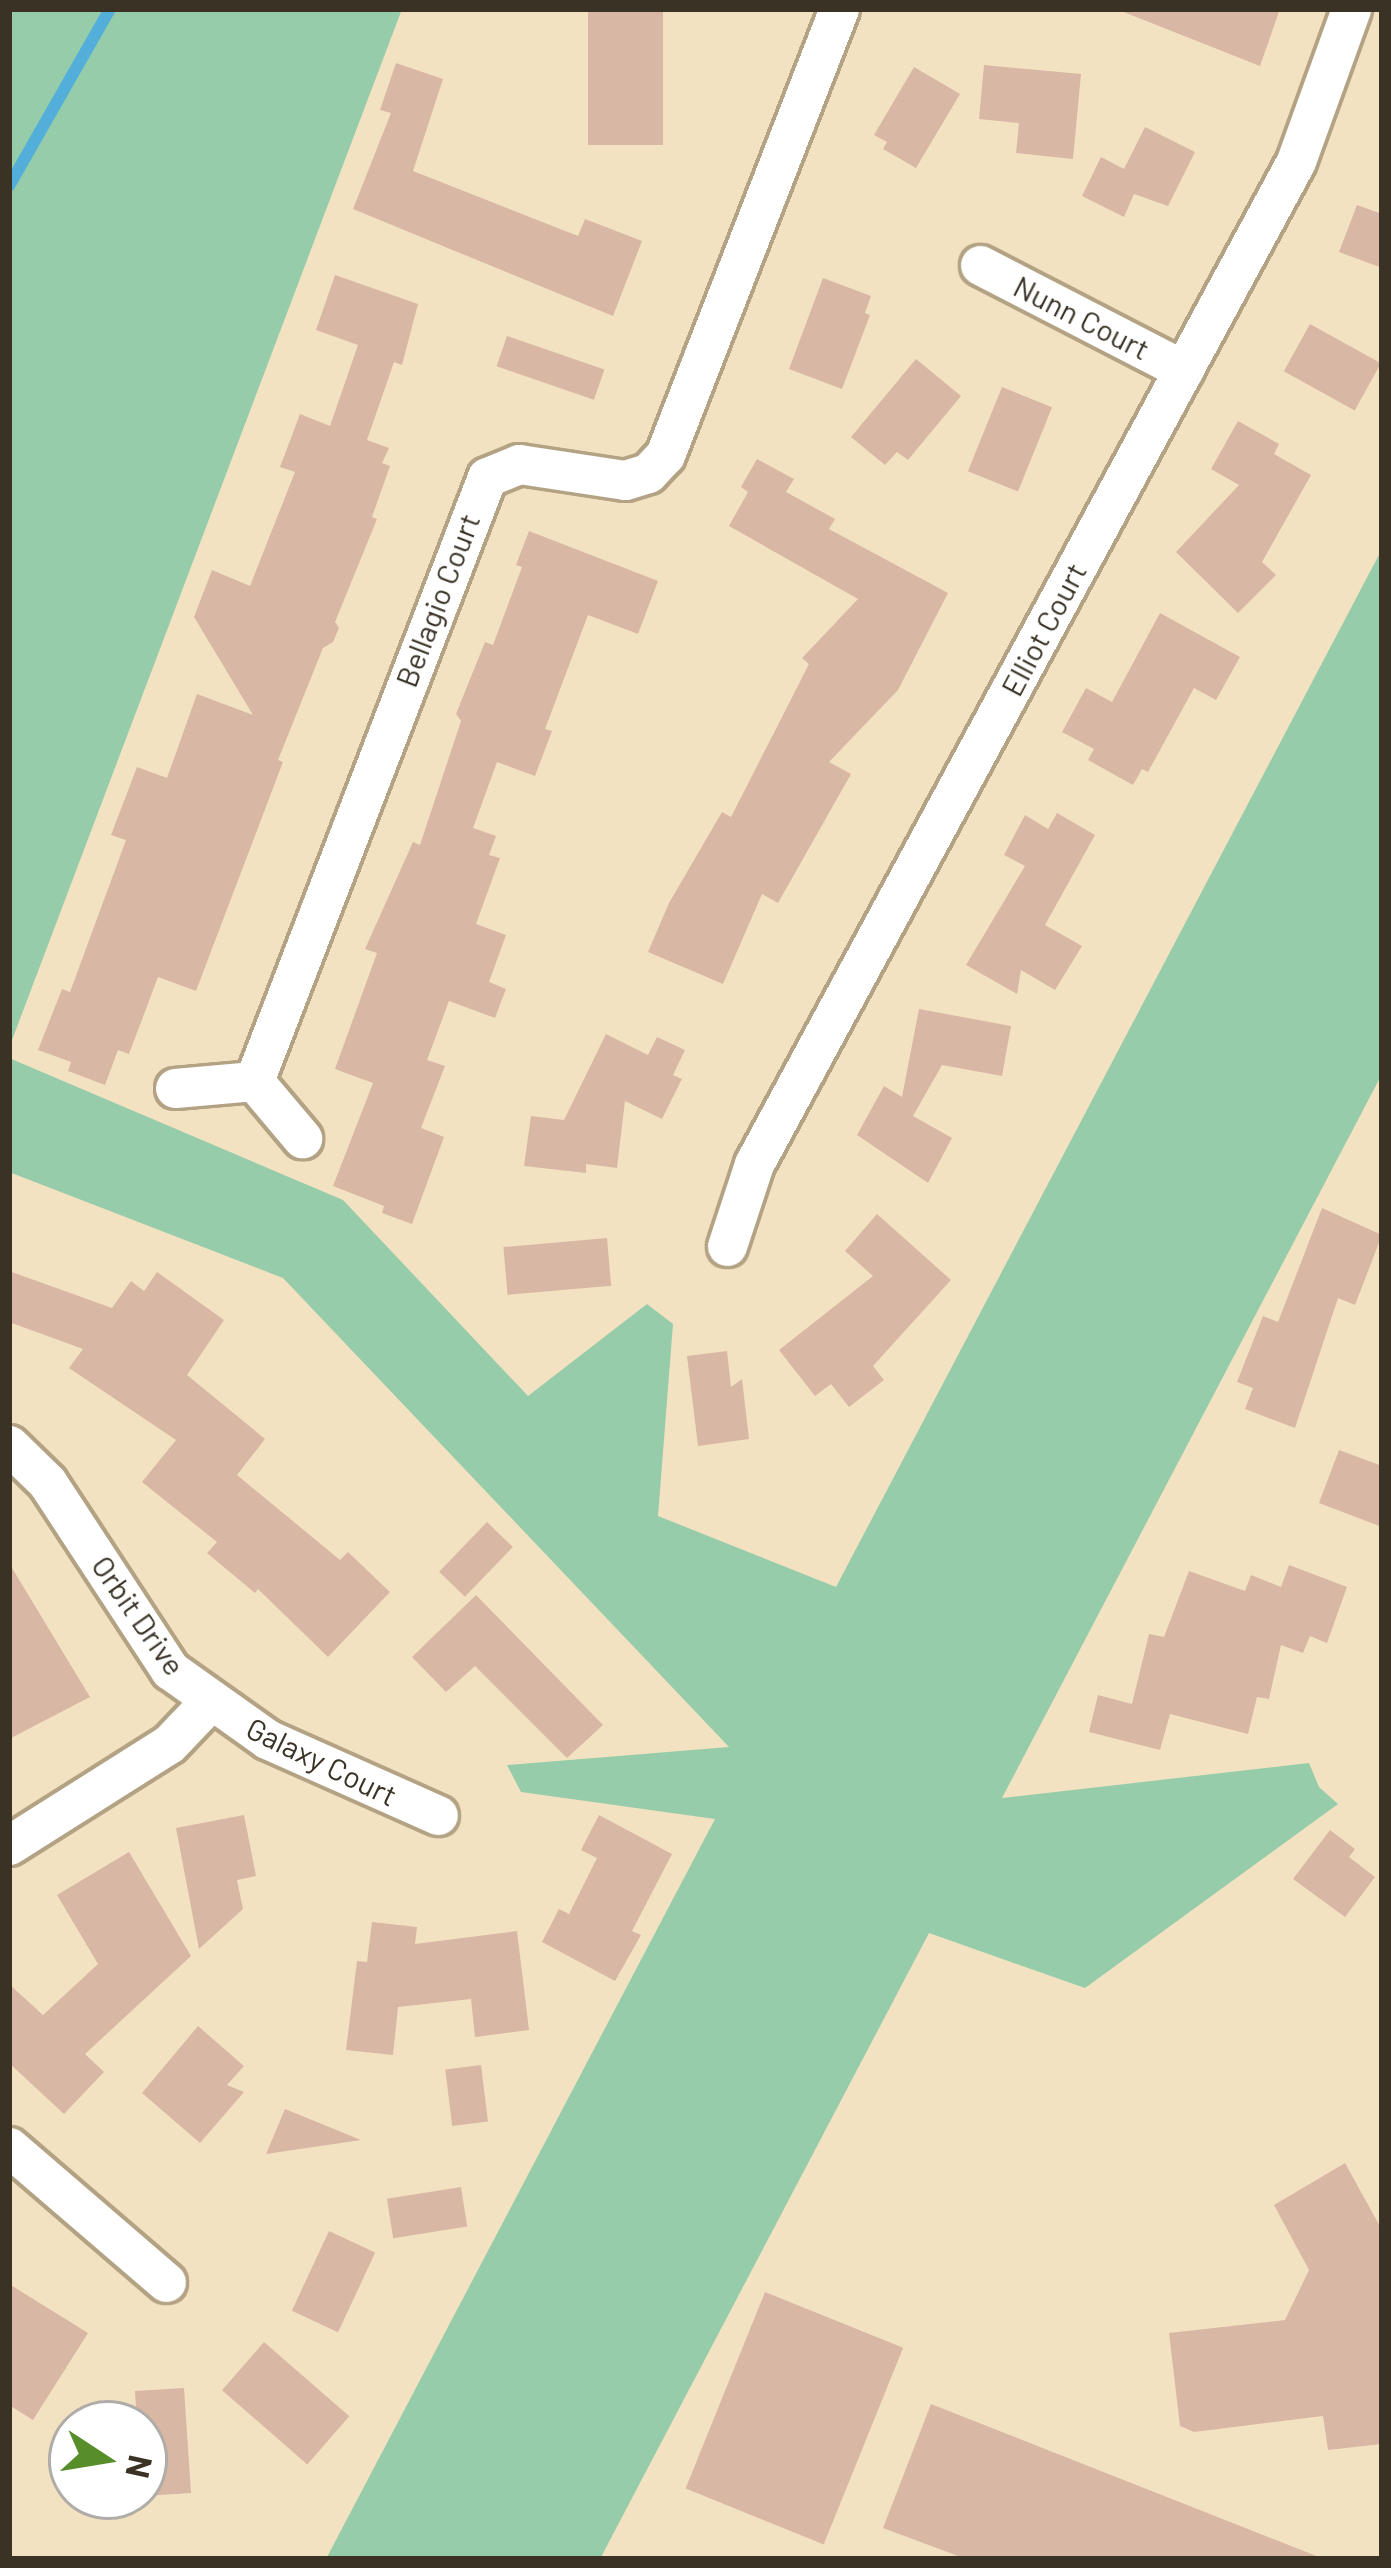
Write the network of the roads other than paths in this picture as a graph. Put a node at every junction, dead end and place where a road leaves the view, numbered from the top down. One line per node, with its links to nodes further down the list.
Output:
1 (838, 9): 5 (street, Bellagio Court)
2 (1352, 9): 4 (street, Elliot Court)
3 (980, 265): 4 (street, Nunn Court)
4 (1183, 370): 8 (street, Elliot Court)
5 (254, 1081): 6 (street); 7 (street)
6 (175, 1088)
7 (302, 1138)
8 (727, 1246)
9 (9, 1445): 10 (street, Orbit Drive)
10 (209, 1702): 11 (street, Galaxy Court); 12 (street, Orbit Drive)
11 (438, 1815)
12 (9, 1845)
13 (9, 2147): 14 (street)
14 (166, 2282)

